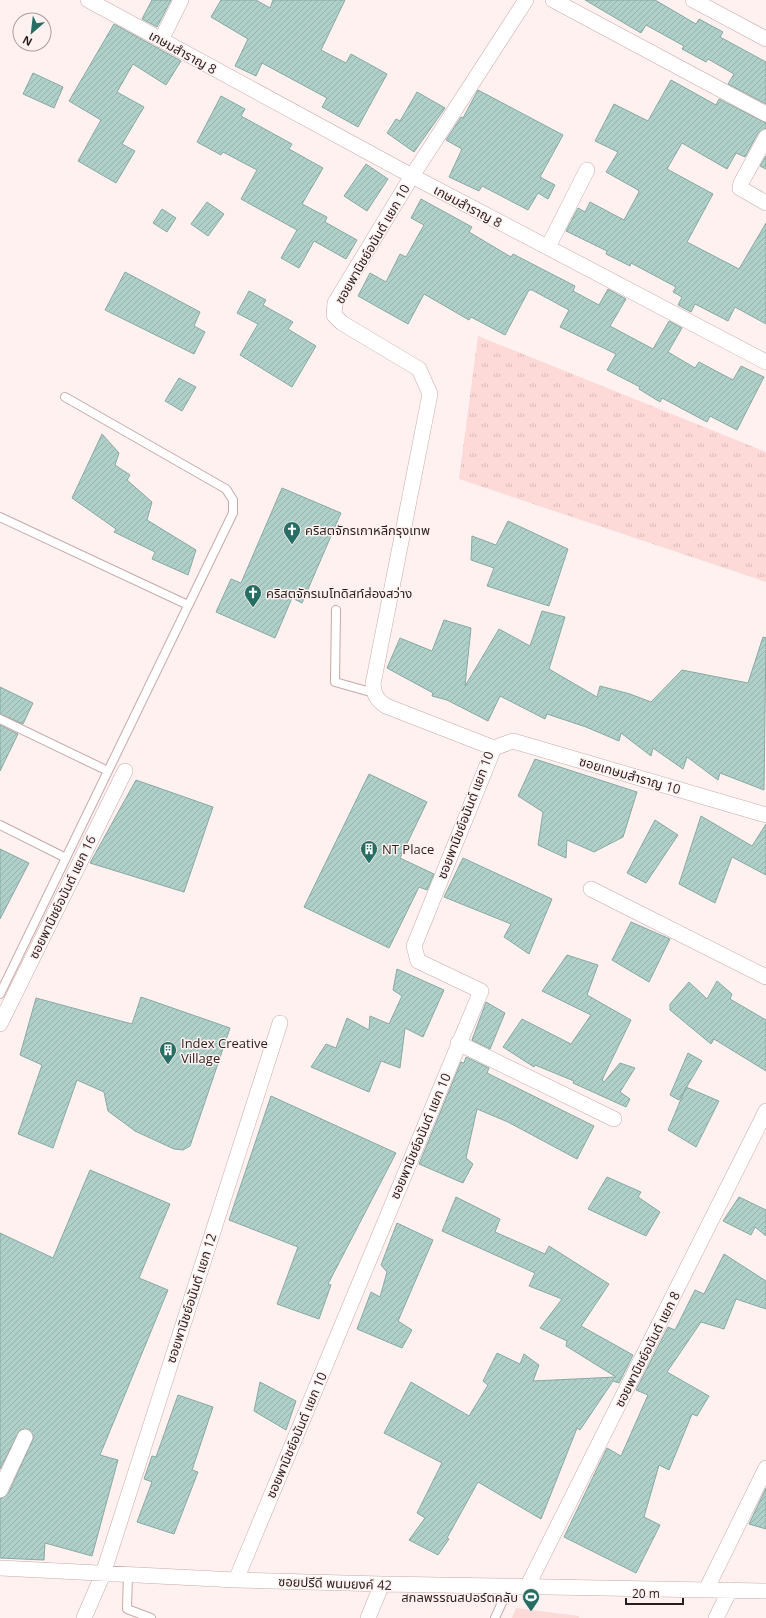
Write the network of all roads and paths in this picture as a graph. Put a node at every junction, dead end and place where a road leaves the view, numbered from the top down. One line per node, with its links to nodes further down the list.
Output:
1 (88, 0): 7 (street, เกษมสำราญ 8)
2 (181, 0): 7 (street)
3 (526, 0): 11 (street, ซอยพานิชย์อนันต์ แยก 10)
4 (553, 0): 8 (street)
5 (693, 0): 6 (street)
6 (766, 39)
7 (161, 40): 11 (street, เกษมสำราญ 8)
8 (766, 114)
9 (766, 137): 12 (street)
10 (587, 170): 13 (street)
11 (412, 176): 13 (street, เกษมสำราญ 8); 19 (street, ซอยพานิชย์อนันต์ แยก 10)
12 (766, 203)
13 (548, 247): 14 (street, เกษมสำราญ 8)
14 (766, 362)
15 (65, 397): 17 (lane)
16 (0, 517): 17 (lane)
17 (188, 605): 22 (lane)
18 (336, 610): 19 (lane)
19 (374, 693): 21 (street, ซอยพานิชย์อนันต์ แยก 10)
20 (0, 718): 22 (lane)
21 (494, 748): 24 (street, ซอยเกษมสำราญ 10); 32 (street, ซอยพานิชย์อนันต์ แยก 10)
22 (108, 771): 26 (lane)
23 (125, 771): 31 (street, ซอยพานิชย์อนันต์ แยก 16)
24 (766, 815)
25 (0, 825): 26 (lane)
26 (66, 858): 29 (lane)
27 (591, 889): 28 (street)
28 (766, 978)
29 (0, 994)
30 (280, 1023): 39 (street, ซอยพานิชย์อนันต์ แยก 12)
31 (0, 1024)
32 (458, 1044): 34 (street); 41 (street, ซอยพานิชย์อนันต์ แยก 10)
33 (766, 1111): 44 (street, ซอยพานิชย์อนันต์ แยก 8)
34 (614, 1119)
35 (25, 1438): 37 (street)
36 (766, 1468): 45 (street)
37 (0, 1490)
38 (0, 1568): 39 (street, ซอยปรีดี พนมยงค์ 42)
39 (103, 1574): 40 (street, ซอยปรีดี พนมยงค์ 42); 48 (street, ซอยพานิชย์อนันต์ แยก 12)
40 (128, 1575): 41 (street, ซอยปรีดี พนมยงค์ 42); 49 (lane)
41 (236, 1580): 42 (street, ซอยปรีดี พนมยงค์ 42)
42 (382, 1584): 43 (street, ซอยปรีดี พนมยงค์ 42); 50 (street)
43 (509, 1586): 44 (street, ซอยปรีดี พนมยงค์ 42); 51 (lane)
44 (527, 1587): 45 (street, ซอยปรีดี พนมยงค์ 42)
45 (706, 1590): 46 (street, ซอยปรีดี พนมยงค์ 42)
46 (730, 1590): 47 (street, ซอยปรีดี พนมยงค์ 42); 52 (street)
47 (766, 1591)
48 (84, 1618)
49 (151, 1618)
50 (368, 1618)
51 (495, 1618)
52 (716, 1618)

